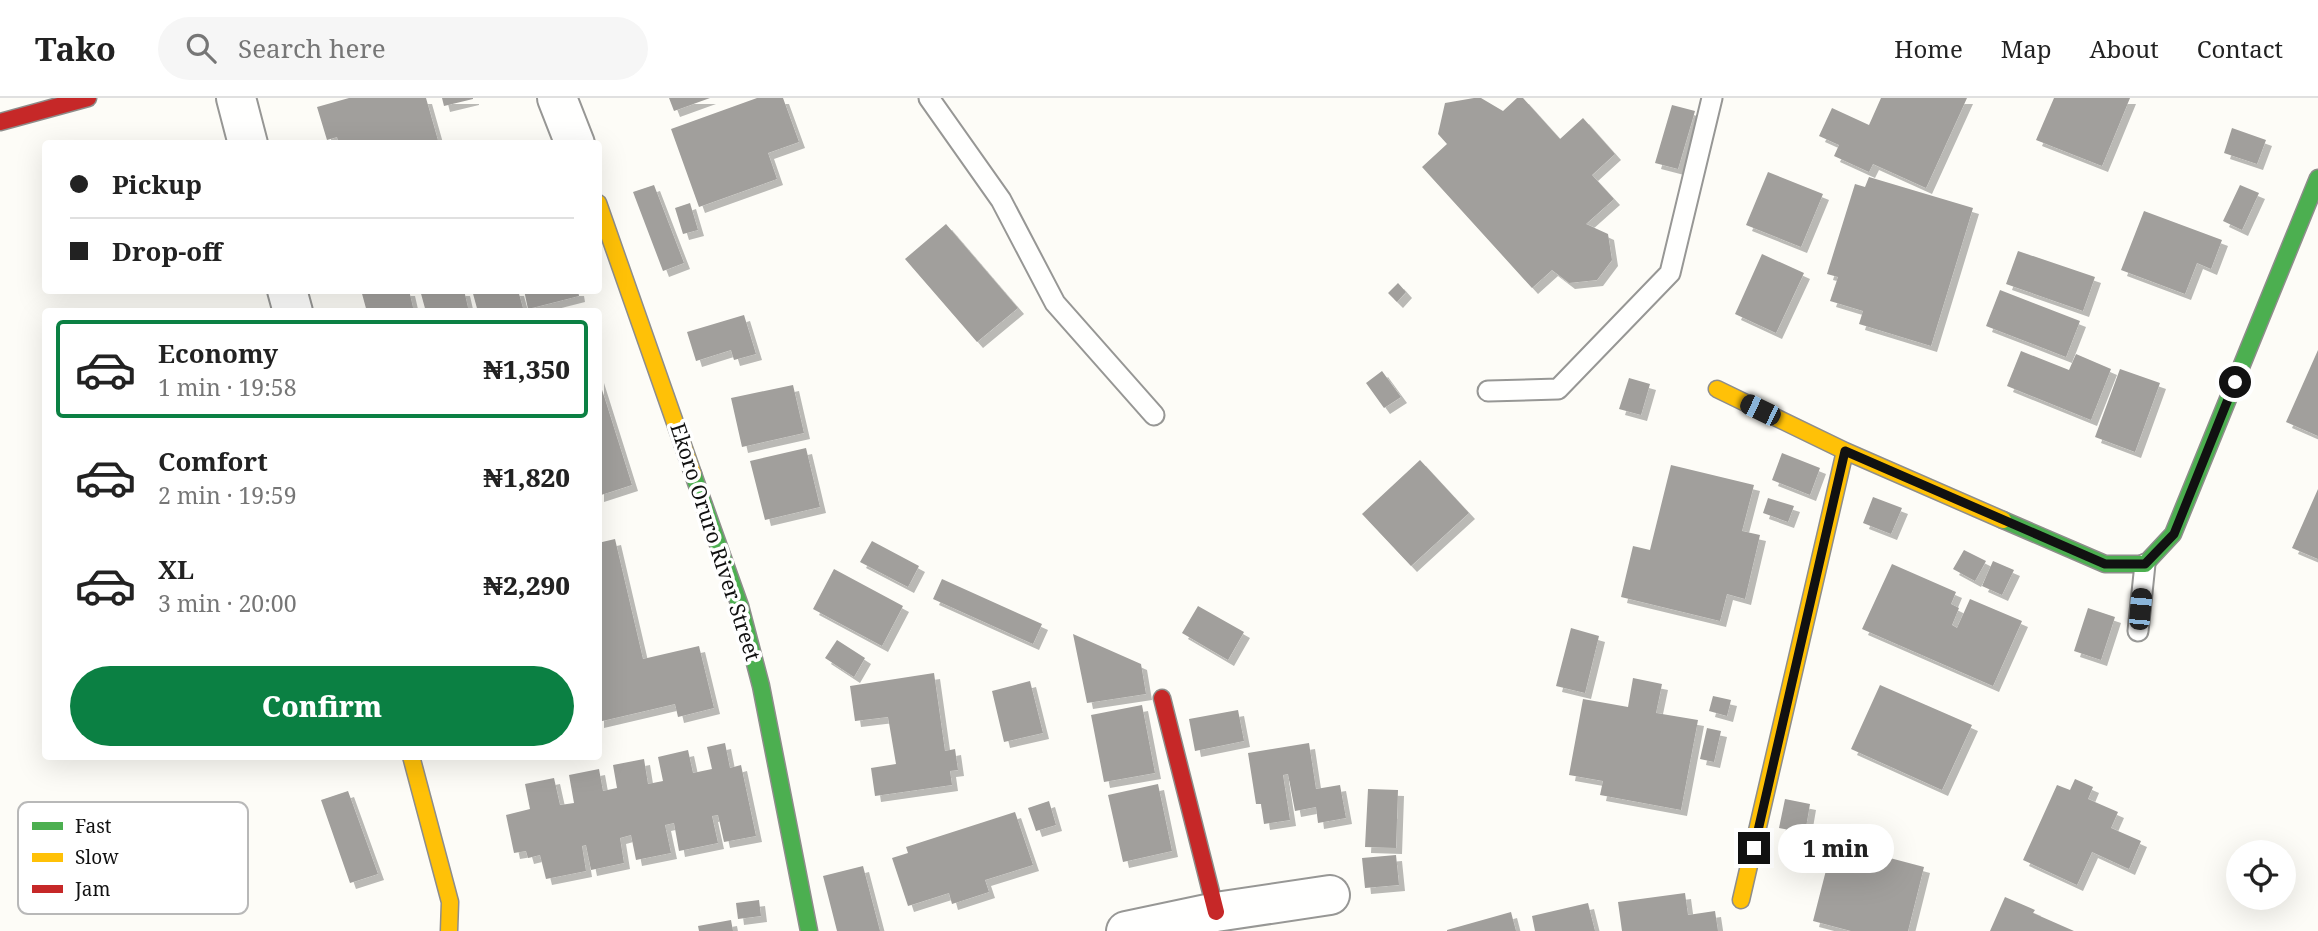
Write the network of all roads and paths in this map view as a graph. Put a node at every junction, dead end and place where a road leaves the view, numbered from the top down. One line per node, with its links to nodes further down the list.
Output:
1 (88, 98): 6 (street)
2 (236, 98): 7 (street)
3 (557, 98): 8 (street)
4 (929, 98): 13 (lane)
5 (1712, 98): 12 (lane)
6 (0, 122)
7 (247, 140)
8 (573, 140)
9 (2318, 178): 15 (street)
10 (602, 214): 23 (street, Ekoro Oruro River Street)
11 (1717, 389): 14 (street)
12 (1488, 391)
13 (1154, 415)
14 (1845, 451): 15 (street); 20 (street)
15 (2145, 564): 16 (lane)
16 (2138, 631)
17 (1162, 698): 21 (street)
18 (412, 760): 22 (street)
19 (1330, 895): 21 (street)
20 (1741, 900)
21 (1216, 912): 24 (street)
22 (449, 931)
23 (809, 931)
24 (1126, 931)

